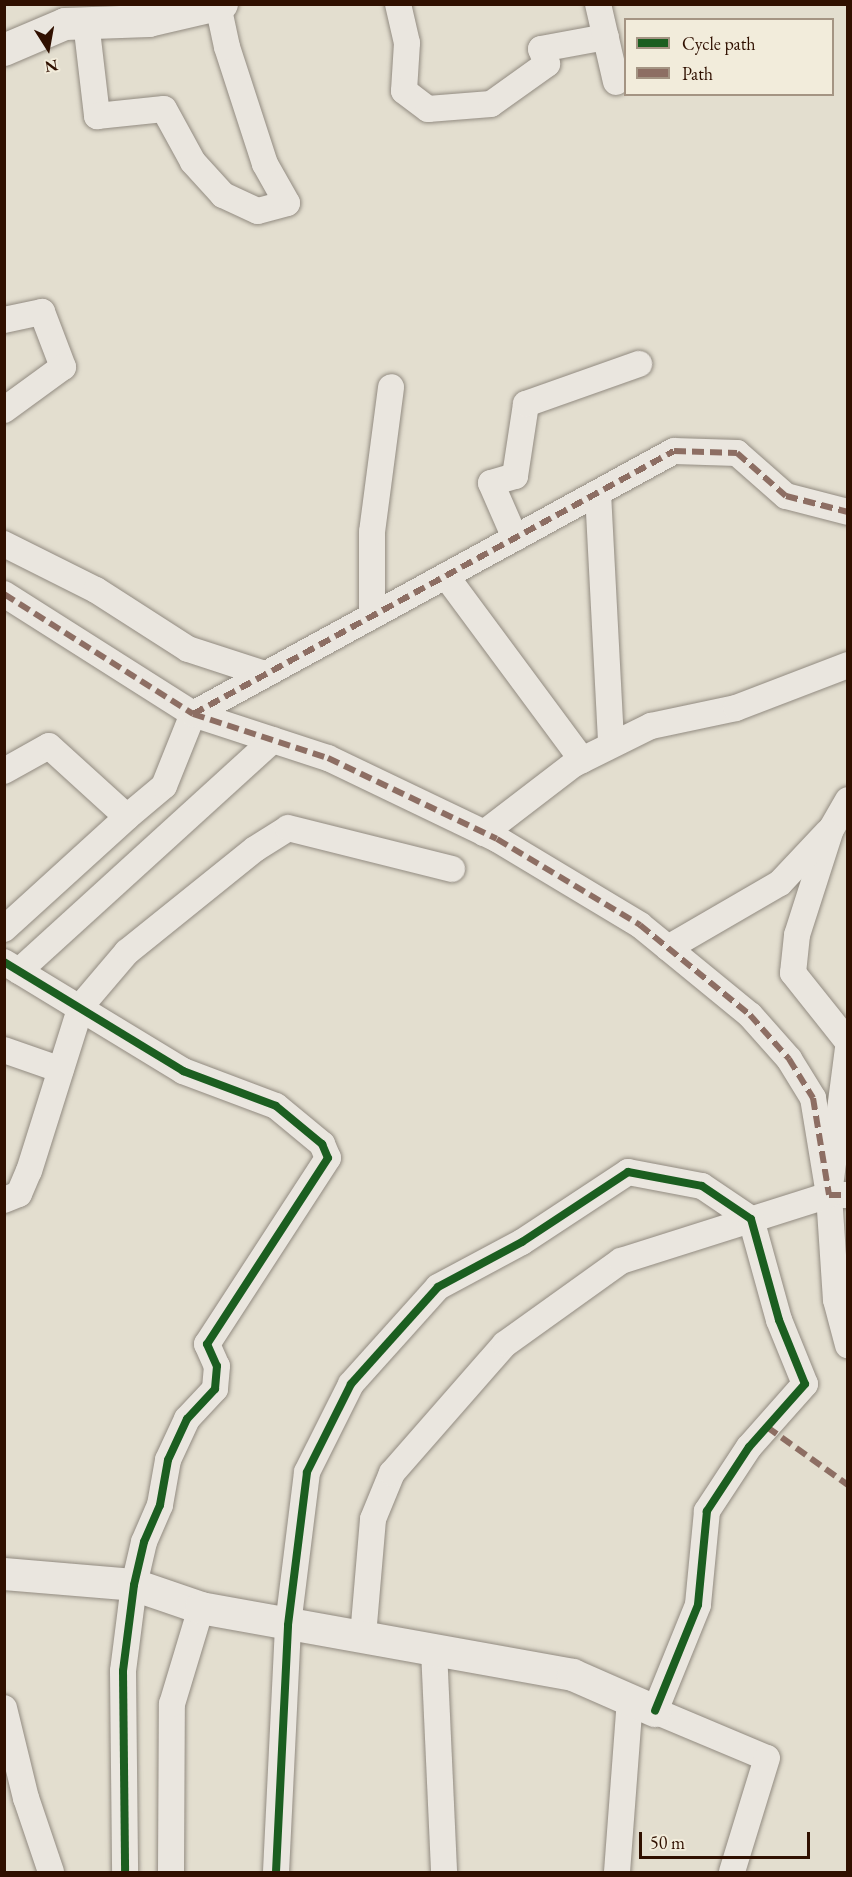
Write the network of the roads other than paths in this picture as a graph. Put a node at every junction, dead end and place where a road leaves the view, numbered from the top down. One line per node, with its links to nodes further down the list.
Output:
1 (398, 4): 6 (street)
2 (598, 4): 6 (street)
3 (220, 5): 4 (street); 5 (street)
4 (139, 13): 5 (street)
5 (86, 22): 7 (street)
6 (606, 37): 8 (street)
7 (4, 50)
8 (616, 82)
9 (4, 320): 12 (street)
10 (639, 364): 15 (street)
11 (391, 387): 19 (street)
12 (4, 410)
13 (598, 493): 14 (street); 15 (street); 24 (street)
14 (848, 512)
15 (515, 538): 17 (street)
16 (4, 544): 21 (street)
17 (446, 576): 19 (street); 25 (street)
18 (4, 594): 22 (street)
19 (372, 616): 21 (street)
20 (848, 665): 24 (street)
21 (265, 674): 22 (street)
22 (193, 714): 23 (street); 28 (street)
23 (273, 740): 30 (street); 34 (street)
24 (612, 745): 25 (street)
25 (582, 760): 30 (street)
26 (4, 771): 28 (street)
27 (848, 800): 29 (street)
28 (127, 817): 32 (street)
29 (831, 829): 33 (street); 36 (street)
30 (484, 833): 33 (street)
31 (452, 869): 35 (street)
32 (4, 929)
33 (668, 948): 40 (street)
34 (12, 967): 35 (street)
35 (81, 1006): 39 (street); 45 (street)
36 (848, 1042)
37 (848, 1048): 40 (street)
38 (4, 1050): 39 (street)
39 (61, 1070): 41 (street)
40 (838, 1195): 42 (street); 43 (street)
41 (4, 1200)
42 (751, 1219): 47 (street); 48 (street); 50 (street)
43 (848, 1345)
44 (4, 1574): 45 (street)
45 (134, 1585): 46 (street); 53 (street)
46 (201, 1608): 47 (street); 54 (street)
47 (288, 1625): 48 (street); 55 (street)
48 (363, 1636): 49 (street)
49 (434, 1650): 50 (street); 56 (street)
50 (643, 1706): 57 (street); 58 (street)
51 (4, 1708): 52 (street)
52 (51, 1872)
53 (125, 1872)
54 (171, 1872)
55 (276, 1872)
56 (444, 1872)
57 (617, 1872)
58 (732, 1872)

